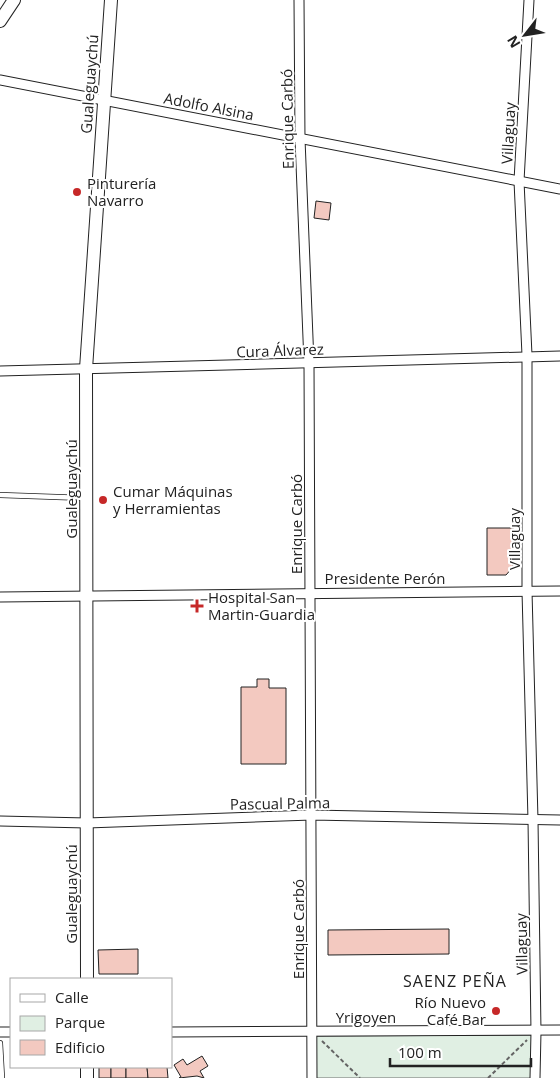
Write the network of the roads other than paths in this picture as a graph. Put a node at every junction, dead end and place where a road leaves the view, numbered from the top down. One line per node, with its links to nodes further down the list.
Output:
1 (14, 0): 5 (street)
2 (111, 0): 7 (street, Gualeguaychú)
3 (299, 0): 8 (street, Enrique Carbó)
4 (529, 0): 9 (street, Villaguay)
5 (0, 21)
6 (0, 80): 7 (street, Adolfo Alsina)
7 (104, 99): 8 (street, Adolfo Alsina); 14 (street, Gualeguaychú)
8 (300, 139): 9 (street, Adolfo Alsina); 13 (street, Enrique Carbó)
9 (519, 182): 10 (street, Adolfo Alsina); 11 (street, Villaguay)
10 (560, 190)
11 (527, 355): 12 (street, Cura Álvarez); 13 (street, Cura Álvarez); 20 (street, Villaguay)
12 (560, 356)
13 (309, 363): 14 (street, Cura Álvarez); 19 (street, Enrique Carbó)
14 (86, 369): 15 (street, Cura Álvarez); 17 (street, Gualeguaychú)
15 (0, 372)
16 (0, 495): 17 (lane)
17 (87, 498): 21 (street, Gualeguaychú)
18 (560, 591): 20 (street, Presidente Perón)
19 (310, 592): 20 (street, Presidente Perón); 21 (street, Presidente Perón); 23 (street, Enrique Carbó)
20 (527, 592): 24 (street, Villaguay)
21 (87, 596): 22 (street, Presidente Perón); 27 (street, Gualeguaychú)
22 (0, 597)
23 (312, 815): 24 (street, Pascual Palma); 27 (street, Pascual Palma); 30 (street, Enrique Carbó)
24 (533, 820): 25 (street, Pascual Palma); 32 (street, Villaguay)
25 (560, 820)
26 (0, 821): 27 (street, Pascual Palma)
27 (87, 823): 28 (street, Gualeguaychú)
28 (87, 978)
29 (560, 1030): 32 (street, Yrigoyen)
30 (311, 1031): 31 (street, Yrigoyen); 32 (street, Yrigoyen); 35 (street, Enrique Carbó)
31 (172, 1032)
32 (536, 1032): 36 (street, Villaguay)
33 (0, 1043): 34 (lane)
34 (2, 1078)
35 (312, 1078)
36 (535, 1078)

